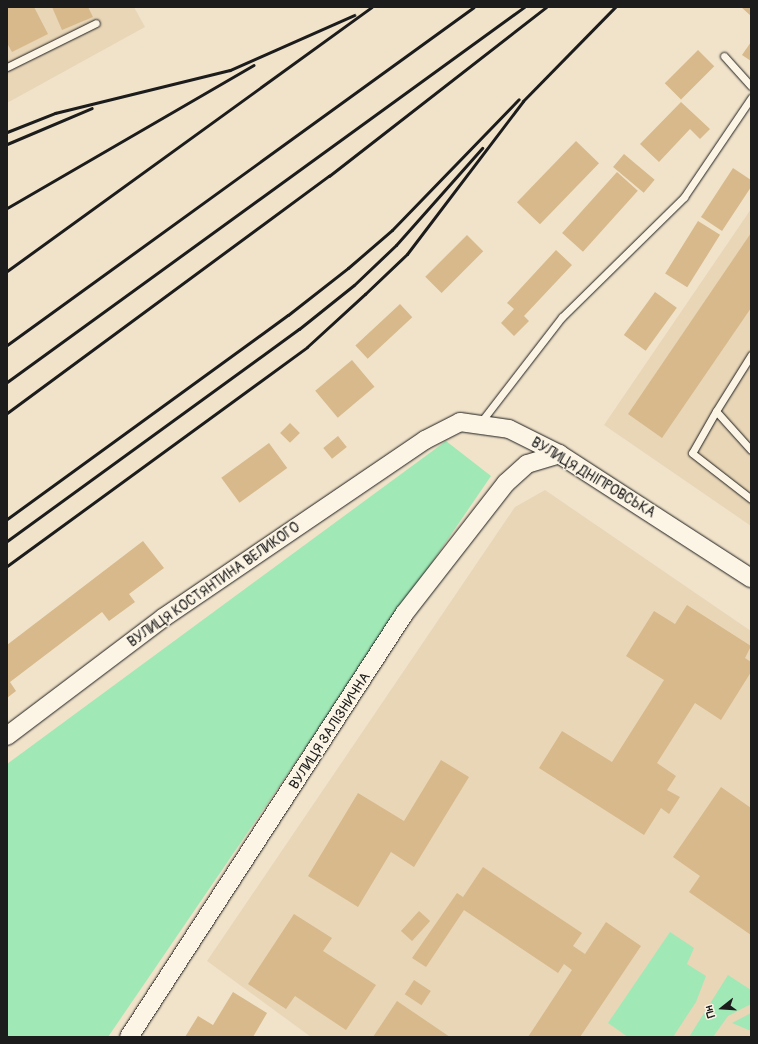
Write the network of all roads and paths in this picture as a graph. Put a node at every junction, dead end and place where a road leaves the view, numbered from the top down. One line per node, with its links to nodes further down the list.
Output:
1 (96, 23): 3 (lane)
2 (724, 56): 4 (lane)
3 (7, 67)
4 (751, 86)
5 (751, 98): 8 (lane)
6 (751, 355): 7 (lane)
7 (716, 411): 10 (lane); 12 (lane)
8 (479, 424): 9 (street, ВУЛИЦЯ ДНІПРОВСЬКА); 11 (street, ВУЛИЦЯ ДНІПРОВСЬКА)
9 (426, 440): 14 (street, ВУЛИЦЯ КОСТЯНТИНА ВЕЛИКОГО)
10 (751, 450)
11 (559, 454): 13 (street, ВУЛИЦЯ ДНІПРОВСЬКА); 15 (street, ВУЛИЦЯ ЗАЛІЗНИЧНА)
12 (751, 499)
13 (751, 578)
14 (7, 736)
15 (129, 1037)

